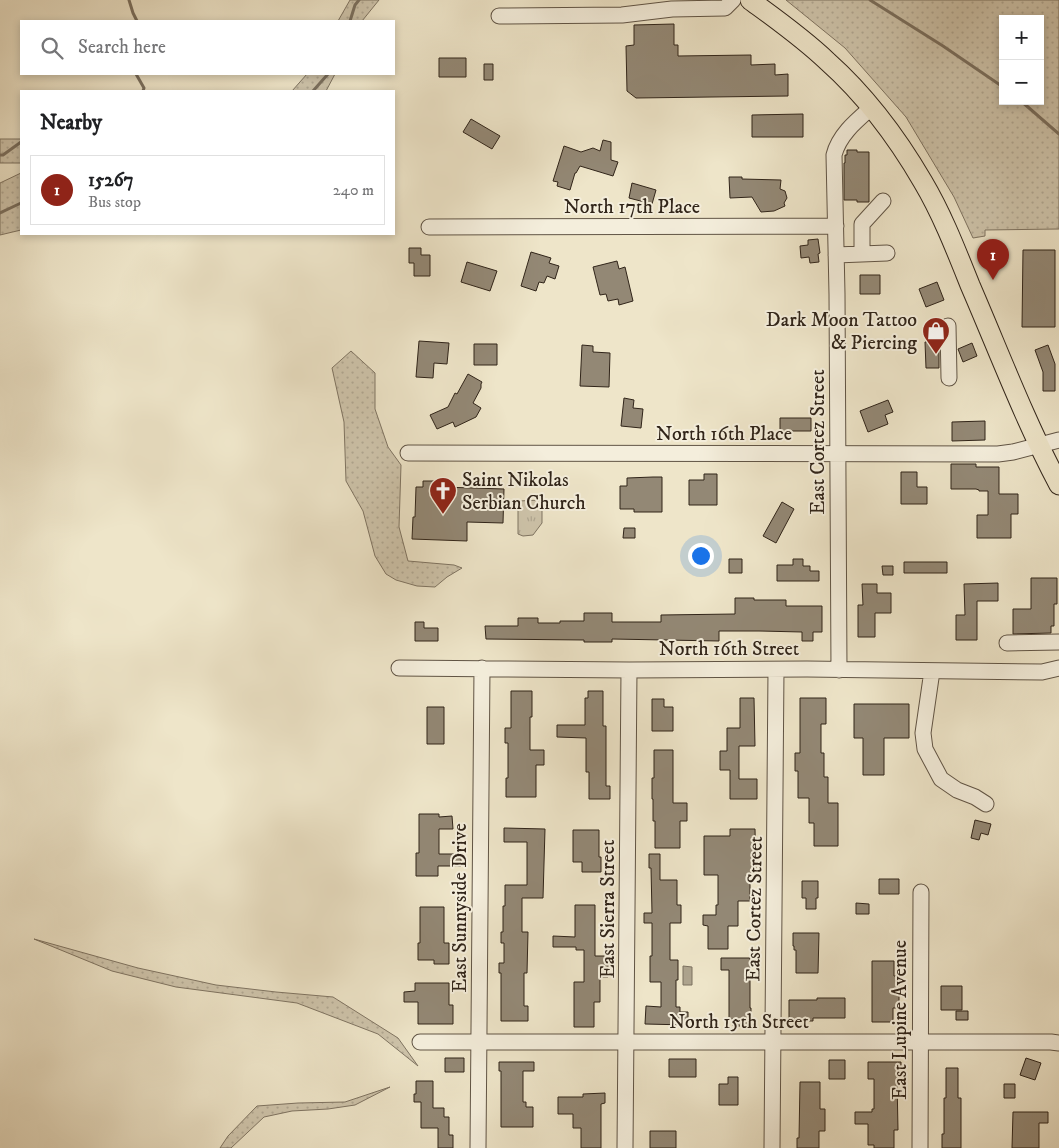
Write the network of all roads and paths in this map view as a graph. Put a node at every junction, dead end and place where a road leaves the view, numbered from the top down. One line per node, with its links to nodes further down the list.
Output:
1 (677, 0): 4 (street)
2 (733, 0): 4 (street)
3 (750, 0): 6 (main road)
4 (662, 10): 5 (street)
5 (499, 16)
6 (871, 108): 8 (street, East Cortez Street); 16 (main road)
7 (883, 201): 12 (street)
8 (836, 226): 9 (street, North 17th Place); 11 (street, East Cortez Street)
9 (429, 227)
10 (887, 253): 12 (street)
11 (836, 254): 12 (street); 18 (street, East Cortez Street)
12 (862, 254)
13 (948, 326): 14 (street)
14 (949, 378)
15 (1059, 440): 16 (street, North 16th Place)
16 (1039, 446): 18 (street, North 16th Place); 19 (main road)
17 (408, 453): 18 (street, North 16th Place)
18 (838, 455): 27 (street, East Cortez Street)
19 (1059, 485)
20 (1059, 642): 21 (street)
21 (1007, 643)
22 (399, 668): 23 (street, North 16th Street)
23 (482, 668): 25 (street, North 16th Street); 32 (street, East Sunnyside Drive)
24 (1059, 668): 28 (street, North 16th Street)
25 (630, 670): 26 (street, North 16th Street); 33 (street, East Sierra Street)
26 (776, 670): 27 (street, North 16th Street); 34 (street, East Cortez Street)
27 (840, 670): 28 (street, North 16th Street)
28 (932, 671): 29 (street)
29 (986, 804)
30 (921, 892): 35 (street, East Lupine Avenue)
31 (420, 1042): 32 (street, North 15th Street)
32 (479, 1042): 33 (street, North 15th Street); 37 (street, East Sunnyside Drive)
33 (626, 1042): 34 (street, North 15th Street); 38 (street, East Sierra Street)
34 (774, 1042): 35 (street, North 15th Street); 39 (street, East Cortez Street)
35 (920, 1042): 36 (street, North 15th Street); 40 (street, East Lupine Avenue)
36 (1059, 1043)
37 (478, 1148)
38 (626, 1148)
39 (772, 1148)
40 (920, 1148)

